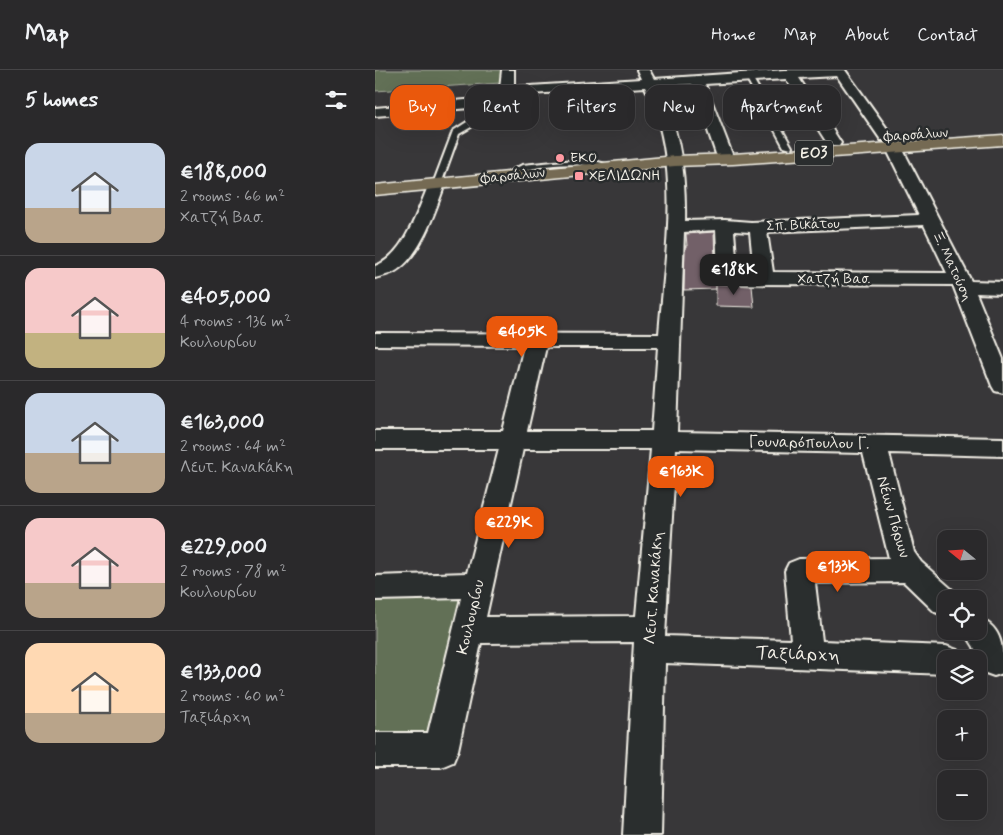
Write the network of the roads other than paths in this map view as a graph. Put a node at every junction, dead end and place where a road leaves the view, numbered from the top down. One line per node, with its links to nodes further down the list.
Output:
1 (508, 70): 8 (street)
2 (839, 71): 3 (street); 16 (street, Ξ. Ματούση)
3 (791, 72): 6 (street); 15 (street)
4 (716, 74): 6 (street); 7 (street)
5 (646, 76): 7 (street); 9 (street); 19 (street, Λευτ. Κανακάκη)
6 (749, 77): 17 (lane)
7 (697, 80): 18 (street)
8 (507, 85)
9 (539, 89)
10 (465, 101): 11 (street)
11 (375, 112)
12 (465, 127): 20 (lane)
13 (1003, 129): 16 (main road, Φαρσάλων / ΕΟ3)
14 (1003, 140): 16 (main road, Φαρσάλων / ΕΟ3)
15 (834, 143): 16 (main road, Φαρσάλων / ΕΟ3); 17 (main road, Φαρσάλων / ΕΟ3)
16 (890, 143): 18 (main road, Φαρσάλων / ΕΟ3); 22 (street, Ξ. Ματούση)
17 (788, 147): 18 (main road, Φαρσάλων / ΕΟ3)
18 (717, 156): 19 (main road, Φαρσάλων / ΕΟ3)
19 (675, 161): 20 (main road, Φαρσάλων / ΕΟ3); 24 (street, Λευτ. Κανακάκη)
20 (437, 184): 21 (main road, Φαρσάλων / ΕΟ3); 26 (street)
21 (375, 190)
22 (930, 220): 25 (street, Σπ. Βικάτου); 28 (street, Ξ. Ματούση)
23 (725, 226): 24 (street, Σπ. Βικάτου); 25 (street, Σπ. Βικάτου); 27 (street, Χατζή Βασ.)
24 (677, 227): 32 (street, Λευτ. Κανακάκη)
25 (758, 227): 27 (street)
26 (375, 272)
27 (764, 279): 28 (street, Χατζή Βασ.)
28 (961, 283): 29 (street, Χατζή Βασ.); 33 (street, Ξ. Ματούση)
29 (1003, 288)
30 (375, 339): 31 (street)
31 (537, 339): 32 (street); 35 (street, Κουλουρίου)
32 (669, 341): 36 (street, Λευτ. Κανακάκη)
33 (1003, 386)
34 (375, 440): 35 (street, Γουναρόπουλου Γ.)
35 (513, 440): 36 (street, Γουναρόπουλου Γ.); 40 (street, Κουλουρίου)
36 (665, 440): 37 (street, Γουναρόπουλου Γ.); 44 (street, Λευτ. Κανακάκη)
37 (874, 445): 38 (street, Γουναρόπουλου Γ.); 39 (street, Νέων Πόρων)
38 (1003, 447)
39 (911, 570): 42 (street, Νέων Πόρων); 46 (street)
40 (479, 584): 41 (street); 43 (street, Κουλουρίου)
41 (375, 588)
42 (937, 595)
43 (467, 630): 44 (street, Ταξιάρχη); 49 (street, Κουλουρίου)
44 (650, 639): 46 (street, Ταξιάρχη); 50 (street, Λευτ. Κανακάκη)
45 (987, 640): 48 (street)
46 (808, 655): 47 (street, Ταξιάρχη)
47 (937, 660)
48 (992, 662)
49 (375, 750)
50 (643, 835)

